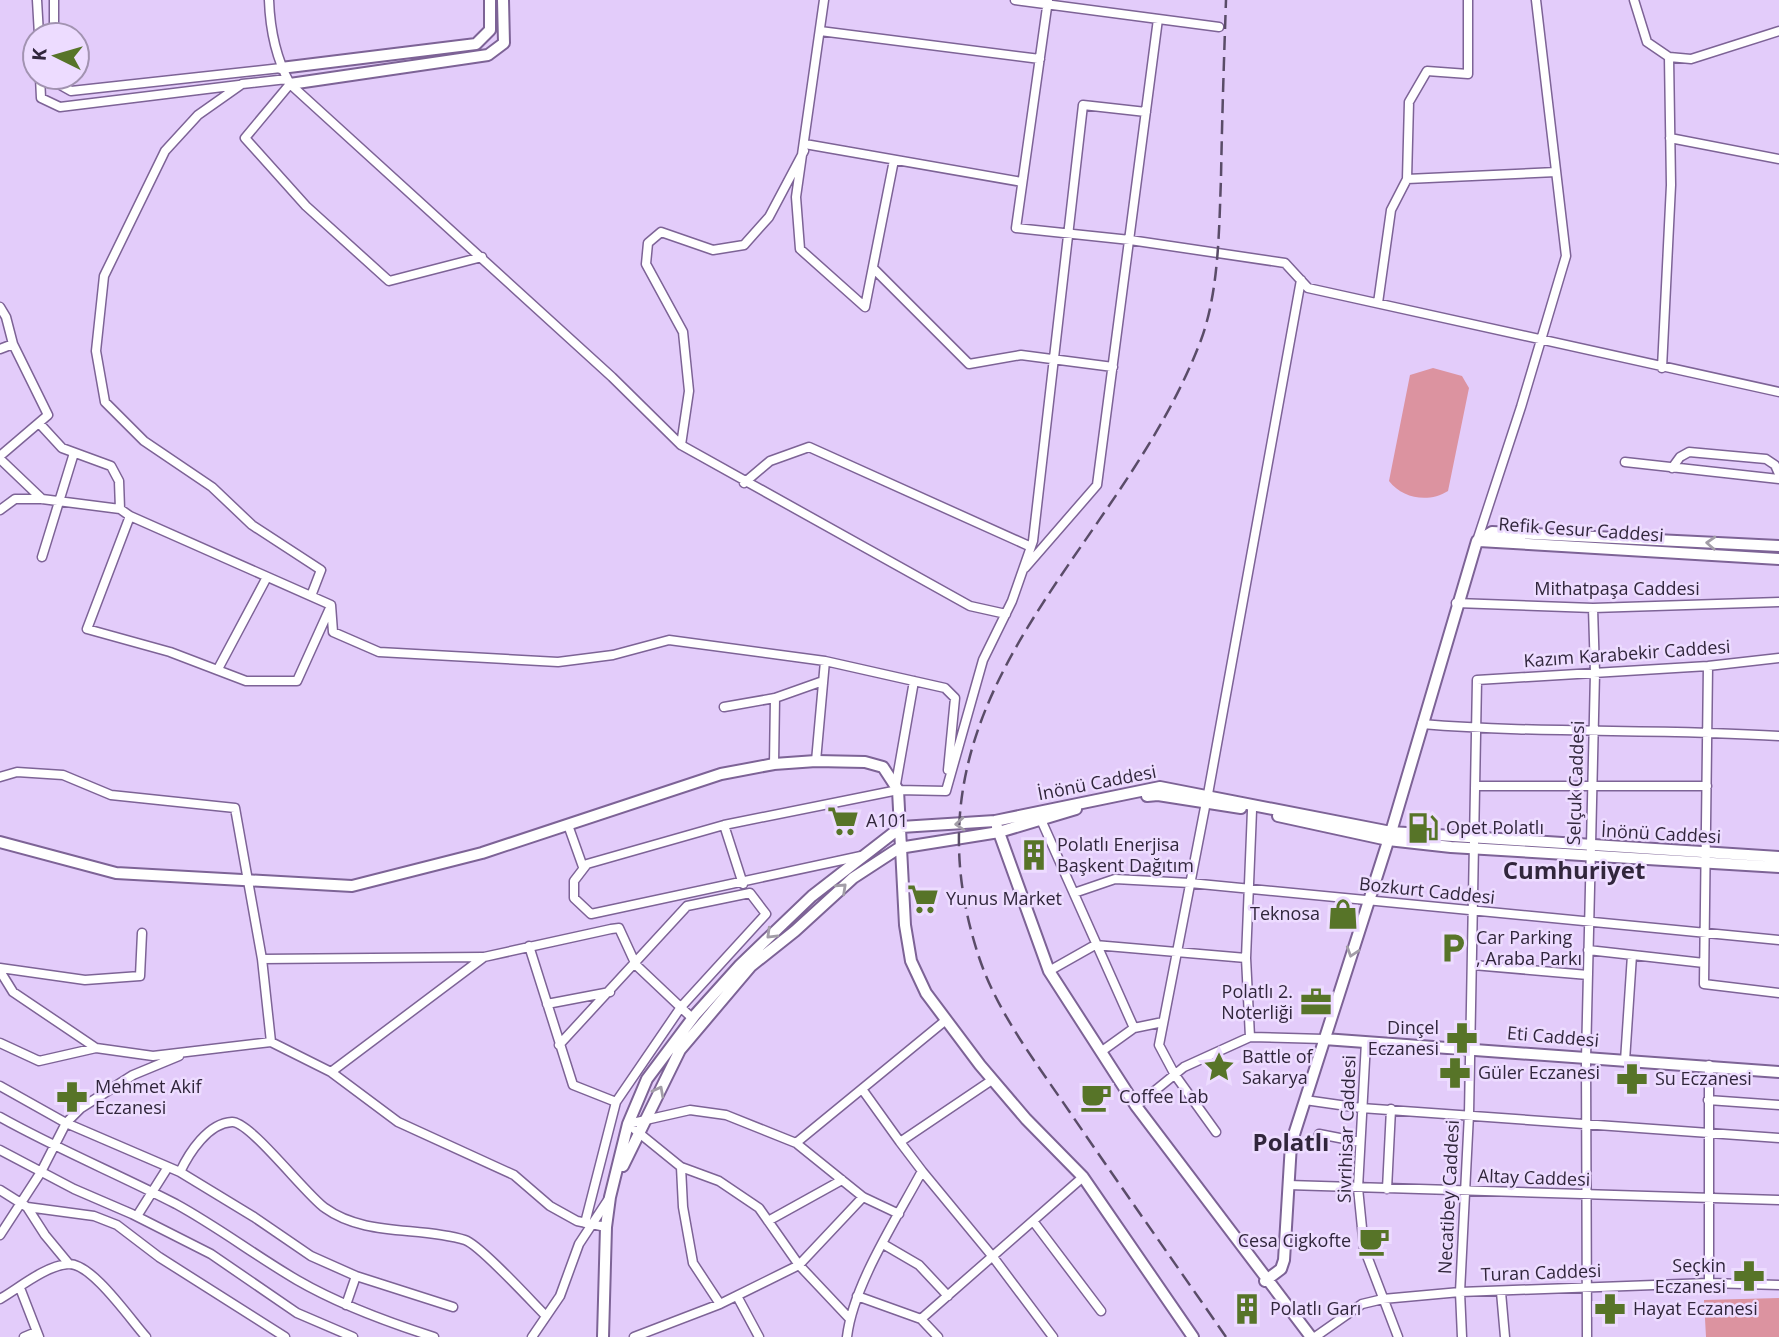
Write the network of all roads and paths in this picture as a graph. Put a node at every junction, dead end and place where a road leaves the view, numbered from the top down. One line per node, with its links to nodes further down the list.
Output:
1 (37, 0): 13 (street)
2 (54, 0): 14 (street)
3 (269, 0): 20 (street)
4 (490, 0): 20 (street)
5 (503, 0): 21 (street)
6 (824, 0): 16 (street)
7 (1014, 0): 11 (street)
8 (1468, 0): 31 (street)
9 (1536, 0): 30 (street)
10 (1634, 0): 18 (street)
11 (1048, 2): 12 (street); 19 (street)
12 (1158, 19): 15 (street); 25 (street)
13 (38, 21)
14 (54, 21)
15 (1219, 27)
16 (820, 31): 19 (street); 27 (street)
17 (1779, 31): 18 (street)
18 (1669, 57): 26 (street)
19 (1040, 59): 32 (street)
20 (281, 68): 21 (street); 23 (street)
21 (288, 82): 22 (street); 35 (street); 35 (street)
22 (242, 84): 24 (street); 67 (street)
23 (91, 89)
24 (41, 91)
25 (1146, 111): 33 (street); 34 (street)
26 (1670, 138): 28 (street); 45 (street)
27 (804, 147): 29 (street); 36 (street); 48 (street)
28 (1779, 159)
29 (894, 160): 32 (street); 36 (street)
30 (1556, 172): 31 (street); 40 (street)
31 (1407, 179): 38 (street)
32 (1022, 182): 33 (street)
33 (1070, 233): 34 (street); 43 (street)
34 (1130, 240): 37 (street); 44 (street)
35 (482, 257): 48 (street)
36 (873, 268): 43 (street)
37 (1301, 280): 38 (street); 96 (street)
38 (1378, 303): 40 (street)
39 (0, 307): 41 (street)
40 (1542, 338): 45 (street); 60 (street)
41 (13, 344): 42 (street); 47 (street)
42 (0, 349)
43 (1053, 358): 44 (street); 61 (street)
44 (1113, 367): 65 (street)
45 (1662, 368): 46 (street)
46 (1779, 392)
47 (39, 423): 49 (street); 50 (street)
48 (681, 445): 54 (street)
49 (74, 453): 56 (street); 57 (street)
50 (0, 457): 55 (street)
51 (1625, 463): 52 (street)
52 (1672, 468): 53 (street); 53 (street)
53 (1779, 477)
54 (744, 483): 61 (street); 72 (street)
55 (42, 499): 56 (street); 58 (street)
56 (60, 501): 57 (street); 63 (street)
57 (120, 509): 59 (street)
58 (0, 510)
59 (130, 516): 66 (street); 76 (street)
60 (1476, 541): 62 (street, Refik Cesur Caddesi, one-way to 60); 64 (street, Refik Cesur Caddesi); 69 (street)
61 (1030, 545): 65 (street)
62 (1779, 546)
63 (42, 557)
64 (1779, 559)
65 (1023, 570): 72 (street)
66 (267, 577): 67 (street); 76 (street)
67 (311, 596): 70 (street)
68 (1779, 602): 71 (street, Mithatpaşa Caddesi)
69 (1456, 603): 71 (street, Mithatpaşa Caddesi); 83 (street)
70 (331, 605): 74 (street); 76 (street)
71 (1592, 608): 77 (street, Selçuk Caddesi)
72 (1006, 614): 95 (street)
73 (1779, 658): 75 (street, Kazım Karabekir Caddesi)
74 (825, 661): 79 (street); 80 (street)
75 (1708, 666): 77 (street, Kazım Karabekir Caddesi); 86 (street)
76 (218, 669)
77 (1595, 673): 78 (street, Kazım Karabekir Caddesi); 85 (street, Selçuk Caddesi)
78 (1477, 680): 84 (street, Necatibey Caddesi)
79 (823, 681): 81 (street); 88 (street)
80 (914, 681): 94 (street); 95 (street)
81 (775, 698): 82 (street); 89 (street)
82 (724, 707)
83 (1422, 724): 84 (street); 103 (street)
84 (1476, 728): 85 (street); 92 (street, Necatibey Caddesi)
85 (1593, 731): 86 (street); 91 (street, Selçuk Caddesi)
86 (1707, 731): 87 (street); 93 (street)
87 (1779, 736)
88 (816, 761): 89 (street); 94 (street)
89 (774, 764): 99 (street)
90 (0, 777): 113 (street)
91 (1591, 785): 92 (street); 93 (street); 107 (street, Selçuk Caddesi)
92 (1475, 786): 105 (street, Necatibey Caddesi)
93 (1707, 786): 110 (street)
94 (897, 787): 95 (street); 100 (street); 101 (street)
95 (946, 791)
96 (1207, 798): 97 (street, İnönü Caddesi); 98 (street, İnönü Caddesi); 102 (street, İnönü Caddesi); 103 (street, İnönü Caddesi); 114 (street)
97 (1252, 810): 103 (street, İnönü Caddesi); 116 (street)
98 (1042, 822): 102 (street, İnönü Caddesi); 117 (street)
99 (568, 825): 111 (street); 113 (street)
100 (724, 825): 111 (street); 115 (street)
101 (901, 827): 102 (street, İnönü Caddesi, one-way to 101); 106 (street); 108 (street, İnönü Caddesi)
102 (997, 827): 106 (street, İnönü Caddesi); 138 (street)
103 (1389, 836): 105 (street, İnönü Caddesi); 118 (street)
104 (0, 842): 113 (street)
105 (1475, 844): 107 (street, İnönü Caddesi); 119 (street, Necatibey Caddesi)
106 (899, 848): 145 (street); 176 (street, İnönü Caddesi, one-way to 106)
107 (1589, 852): 110 (street, İnönü Caddesi); 121 (street, Selçuk Caddesi)
108 (864, 856): 115 (street); 144 (street, İnönü Caddesi, one-way to 144)
109 (1779, 857): 110 (street, İnönü Caddesi)
110 (1706, 858): 112 (street, İnönü Caddesi); 124 (street)
111 (583, 867): 120 (street)
112 (1779, 867)
113 (245, 880): 132 (street)
114 (1190, 883): 116 (street, Bozkurt Caddesi); 117 (street, Bozkurt Caddesi); 129 (street)
115 (743, 884): 120 (street)
116 (1249, 888): 118 (street, Bozkurt Caddesi); 133 (street)
117 (1074, 893): 126 (street)
118 (1368, 901): 119 (street, Bozkurt Caddesi); 149 (street, one-way to 149)
119 (1474, 912): 121 (street, Bozkurt Caddesi); 136 (street, Necatibey Caddesi)
120 (591, 914): 122 (street)
121 (1590, 923): 124 (street, Bozkurt Caddesi); 128 (street, Selçuk Caddesi)
122 (594, 932): 127 (street); 135 (street)
123 (142, 933): 137 (street)
124 (1706, 934): 125 (street, Bozkurt Caddesi); 134 (street)
125 (1779, 940)
126 (1095, 945): 129 (street); 138 (street); 147 (street)
127 (529, 946): 131 (street); 142 (street)
128 (1588, 950): 130 (street); 139 (street, Selçuk Caddesi)
129 (1178, 952): 133 (street); 146 (street)
130 (1632, 955): 134 (street); 159 (street)
131 (484, 957): 132 (street); 161 (street)
132 (262, 958): 150 (street)
133 (1246, 958): 148 (street)
134 (1704, 963): 141 (street)
135 (636, 965): 140 (street); 143 (street); 143 (street)
136 (1473, 965): 139 (street); 155 (street, Necatibey Caddesi)
137 (0, 969): 154 (street)
138 (1049, 971): 156 (street)
139 (1588, 975): 158 (street, Selçuk Caddesi)
140 (610, 992): 142 (street); 153 (street)
141 (1779, 993)
142 (547, 1004): 153 (street)
143 (681, 1007): 144 (street); 169 (street)
144 (692, 1018): 178 (street, İnönü Caddesi)
145 (946, 1020): 164 (street); 166 (street)
146 (1163, 1022): 147 (street); 163 (street)
147 (1134, 1028): 156 (street)
148 (1250, 1037): 149 (street); 163 (street)
149 (1324, 1039): 151 (street, Eti Caddesi); 167 (street)
150 (271, 1042): 157 (street); 161 (street)
151 (1366, 1042): 155 (street, Eti Caddesi); 172 (street, Sivrihisar Caddesi)
152 (0, 1043): 154 (street)
153 (559, 1045): 169 (street)
154 (96, 1048): 157 (street)
155 (1469, 1048): 158 (street, Eti Caddesi); 174 (street, Necatibey Caddesi)
156 (1102, 1051): 171 (street)
157 (188, 1053): 177 (street)
158 (1586, 1059): 159 (street, Eti Caddesi); 179 (street, Selçuk Caddesi)
159 (1625, 1061): 160 (street, Eti Caddesi)
160 (1709, 1065): 162 (street, Eti Caddesi); 168 (street)
161 (331, 1072): 213 (street)
162 (1779, 1072)
163 (1175, 1075): 171 (street); 180 (street)
164 (992, 1080): 185 (street); 195 (street)
165 (0, 1086): 177 (street)
166 (862, 1089): 185 (street); 187 (street)
167 (1305, 1100): 172 (street); 197 (street)
168 (1708, 1100): 170 (street); 183 (street)
169 (616, 1102): 213 (street)
170 (1779, 1105)
171 (1136, 1106): 221 (street)
172 (1361, 1108): 173 (street); 186 (street, Sivrihisar Caddesi)
173 (1391, 1109): 174 (street); 199 (street)
174 (1469, 1114): 179 (street); 201 (street, Necatibey Caddesi)
175 (0, 1117): 188 (street)
176 (644, 1121): 178 (street); 182 (street, İnönü Caddesi); 187 (street)
177 (66, 1123): 188 (street); 190 (street)
178 (628, 1124): 182 (street); 204 (street, İnönü Caddesi)
179 (1585, 1125): 183 (street); 203 (street, Selçuk Caddesi)
180 (1216, 1132)
181 (1319, 1133): 186 (street)
182 (637, 1134): 191 (street); 204 (street, İnönü Caddesi)
183 (1707, 1134): 184 (street); 206 (street)
184 (1779, 1138)
185 (900, 1142): 192 (street)
186 (1360, 1142): 198 (street, Sivrihisar Caddesi)
187 (796, 1143): 196 (street)
188 (55, 1148): 193 (street); 202 (street)
189 (0, 1150): 193 (street)
190 (168, 1167): 194 (street); 202 (street)
191 (681, 1167): 211 (street); 233 (street)
192 (922, 1171): 209 (street); 217 (street)
193 (41, 1172): 208 (street); 210 (street)
194 (180, 1172): 220 (street); 237 (street)
195 (1083, 1177): 212 (street); 253 (street)
196 (842, 1180): 205 (street); 211 (street)
197 (1288, 1185): 198 (street, Altay Caddesi); 221 (street)
198 (1357, 1188): 199 (street, Altay Caddesi); 232 (street, Sivrihisar Caddesi)
199 (1387, 1189): 201 (street, Altay Caddesi)
200 (0, 1190): 208 (street)
201 (1465, 1192): 203 (street, Altay Caddesi); 226 (street, Necatibey Caddesi)
202 (152, 1193): 210 (street); 234 (street)
203 (1585, 1196): 206 (street, Altay Caddesi); 224 (street, Selçuk Caddesi)
204 (610, 1197): 213 (street); 214 (street, İnönü Caddesi)
205 (863, 1197): 209 (street); 219 (street)
206 (1708, 1199): 207 (street, Altay Caddesi); 222 (street)
207 (1779, 1200)
208 (24, 1205): 215 (street); 218 (street); 243 (street)
209 (899, 1214): 216 (street)
210 (137, 1216): 244 (street)
211 (768, 1221): 219 (street)
212 (1033, 1221): 217 (street); 236 (street)
213 (589, 1224): 214 (street); 237 (street)
214 (606, 1227): 247 (street, İnönü Caddesi)
215 (0, 1235)
216 (883, 1244): 229 (street); 230 (street)
217 (993, 1257): 230 (street); 252 (street)
218 (69, 1264): 225 (street); 242 (street)
219 (799, 1265): 228 (street); 238 (street)
220 (356, 1276): 234 (street); 235 (street)
221 (1265, 1281): 254 (street)
222 (1709, 1283): 223 (street, Turan Caddesi); 224 (street, Turan Caddesi)
223 (1779, 1285)
224 (1588, 1287): 227 (street, Turan Caddesi); 258 (street, Selçuk Caddesi)
225 (20, 1288): 231 (street); 240 (street)
226 (1460, 1292): 227 (street, Turan Caddesi); 232 (street, Turan Caddesi); 256 (street, Necatibey Caddesi)
227 (1500, 1292): 257 (street)
228 (737, 1296): 233 (street); 249 (street)
229 (857, 1296): 238 (street); 239 (street)
230 (948, 1296): 239 (street)
231 (0, 1299)
232 (1382, 1299): 254 (street, Turan Caddesi); 255 (street, Sivrihisar Caddesi)
233 (720, 1304): 248 (street)
234 (346, 1305): 245 (street)
235 (453, 1307)
236 (1101, 1311)
237 (547, 1316): 246 (street)
238 (849, 1318): 250 (street)
239 (921, 1319): 251 (street)
240 (37, 1334): 241 (street)
241 (24, 1337)
242 (146, 1337)
243 (285, 1337)
244 (353, 1337)
245 (434, 1337)
246 (533, 1337)
247 (603, 1337)
248 (634, 1337)
249 (759, 1337)
250 (847, 1337)
251 (938, 1337)
252 (1052, 1337)
253 (1193, 1337)
254 (1313, 1337)
255 (1398, 1337)
256 (1462, 1337)
257 (1505, 1337)
258 (1587, 1337)

